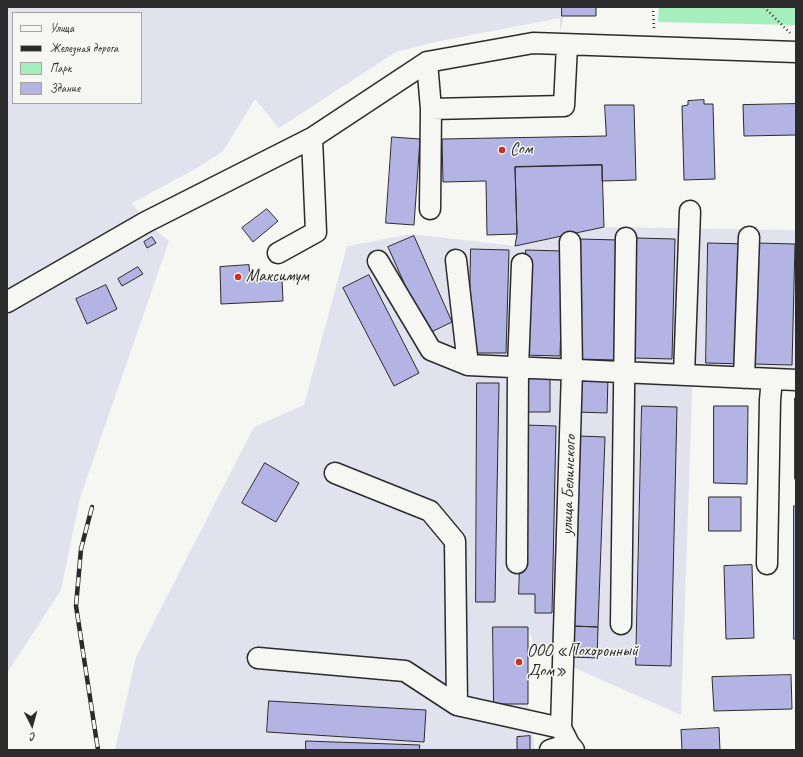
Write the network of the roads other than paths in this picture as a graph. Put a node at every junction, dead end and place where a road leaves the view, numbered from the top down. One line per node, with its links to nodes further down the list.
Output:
1 (567, 45): 2 (street); 3 (street); 4 (street)
2 (796, 52)
3 (427, 62): 4 (street); 5 (street)
4 (431, 109): 6 (street)
5 (312, 138): 11 (street); 15 (street)
6 (430, 209)
7 (690, 211): 20 (street)
8 (749, 237): 21 (street)
9 (626, 238): 19 (street)
10 (570, 242): 18 (street, улица Белинского)
11 (278, 253)
12 (456, 260): 16 (street)
13 (378, 261): 16 (street)
14 (522, 264): 17 (street)
15 (7, 302)
16 (468, 365): 17 (street)
17 (518, 368): 18 (street); 25 (street)
18 (572, 370): 19 (street); 30 (street, улица Белинского)
19 (625, 372): 20 (street); 27 (street)
20 (684, 375): 21 (street)
21 (744, 378): 22 (street)
22 (772, 379): 23 (street); 26 (street)
23 (796, 380)
24 (335, 473): 29 (street)
25 (516, 564)
26 (766, 564)
27 (621, 624)
28 (258, 658): 29 (street)
29 (457, 705): 30 (street)
30 (568, 741): 31 (street)
31 (550, 750)

